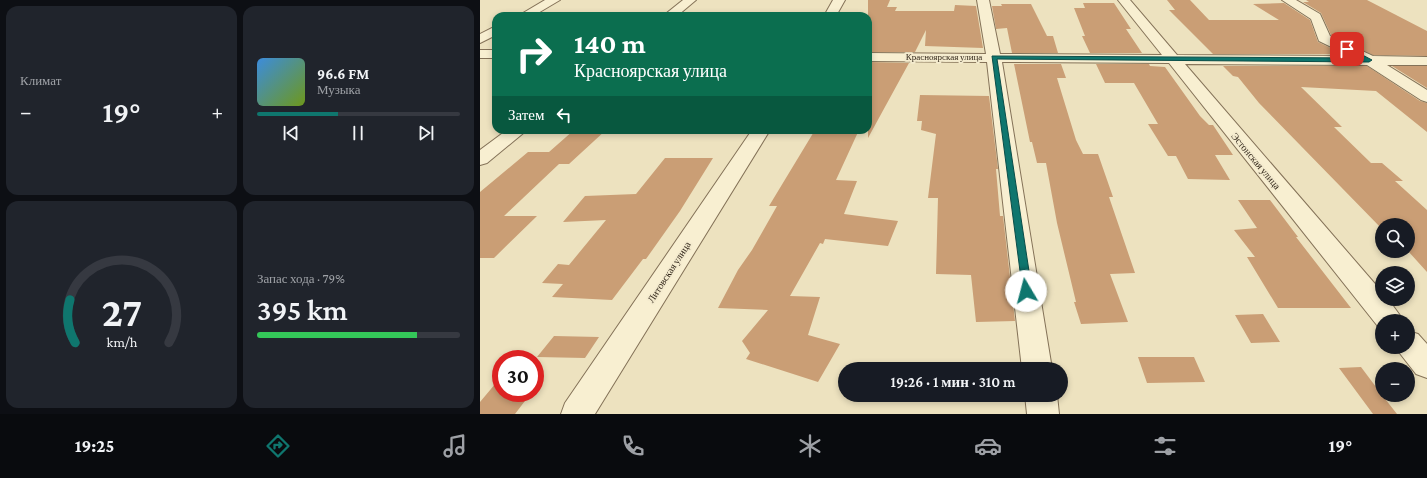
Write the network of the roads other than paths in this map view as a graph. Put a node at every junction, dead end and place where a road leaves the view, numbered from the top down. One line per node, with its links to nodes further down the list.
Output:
1 (554, 0): 7 (street)
2 (690, 0): 8 (street)
3 (839, 0): 9 (street)
4 (983, 0): 15 (street)
5 (1124, 0): 16 (street, Эстонская улица)
6 (1288, 0): 17 (street)
7 (532, 12)
8 (674, 12)
9 (832, 12)
10 (492, 32): 11 (street)
11 (480, 39)
12 (480, 54): 13 (street)
13 (492, 54)
14 (872, 57): 15 (street, Красноярская улица)
15 (994, 58): 16 (street, Красноярская улица); 25 (street)
16 (1171, 59): 17 (street, Красноярская улица); 23 (street, Эстонская улица)
17 (1369, 60): 18 (street, Красноярская улица); 19 (street)
18 (1427, 61)
19 (1427, 97)
20 (513, 134): 22 (street)
21 (758, 134): 28 (street, Литовская улица)
22 (480, 159)
23 (1384, 314)
24 (1415, 351): 26 (street)
25 (1036, 362)
26 (1427, 366)
27 (1042, 402): 29 (street)
28 (577, 414)
29 (1043, 414)

